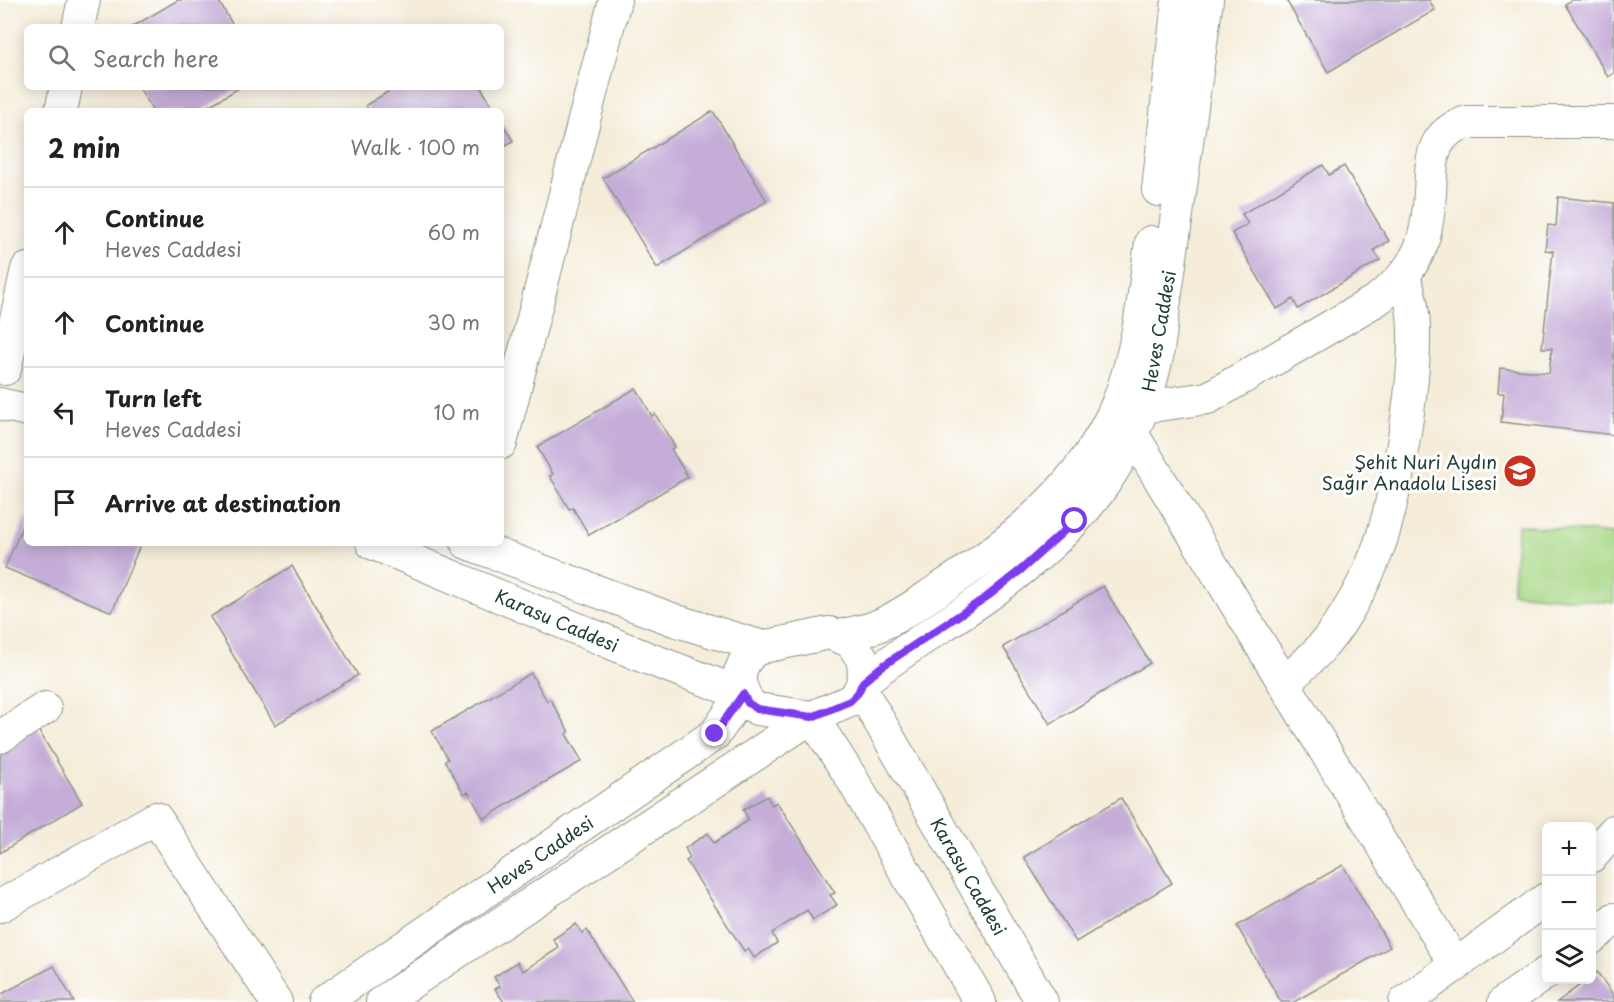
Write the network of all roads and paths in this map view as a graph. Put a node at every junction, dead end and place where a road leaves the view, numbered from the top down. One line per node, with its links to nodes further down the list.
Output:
1 (84, 0): 5 (street)
2 (615, 0): 15 (street)
3 (1178, 0): 18 (street, Heves Caddesi)
4 (1207, 0): 14 (street, Heves Caddesi)
5 (79, 24)
6 (65, 90): 7 (street)
7 (61, 108)
8 (1614, 122): 9 (street)
9 (1404, 276): 14 (street); 20 (street)
10 (24, 288): 11 (street)
11 (11, 371)
12 (0, 404): 13 (street)
13 (24, 409)
14 (1138, 421): 20 (street); 21 (street, Heves Caddesi)
15 (504, 431)
16 (379, 546): 22 (street, Karasu Caddesi)
17 (477, 546): 19 (street, Karasu Caddesi)
18 (840, 636): 19 (street); 21 (street)
19 (763, 647): 22 (street)
20 (1284, 683): 32 (street)
21 (862, 685): 24 (street); 38 (street, Karasu Caddesi)
22 (743, 694): 24 (street); 35 (street, Heves Caddesi)
23 (45, 708): 25 (street)
24 (812, 717): 36 (street, Heves Caddesi); 37 (street)
25 (0, 736)
26 (1614, 831): 27 (street)
27 (1596, 851)
28 (1542, 902): 32 (street)
29 (0, 906): 34 (street)
30 (1614, 919): 31 (street)
31 (1596, 935)
32 (1456, 966): 39 (street)
33 (1542, 977): 40 (street)
34 (276, 1002)
35 (324, 1002)
36 (382, 1002)
37 (981, 1002)
38 (1042, 1002)
39 (1405, 1002)
40 (1504, 1002)

